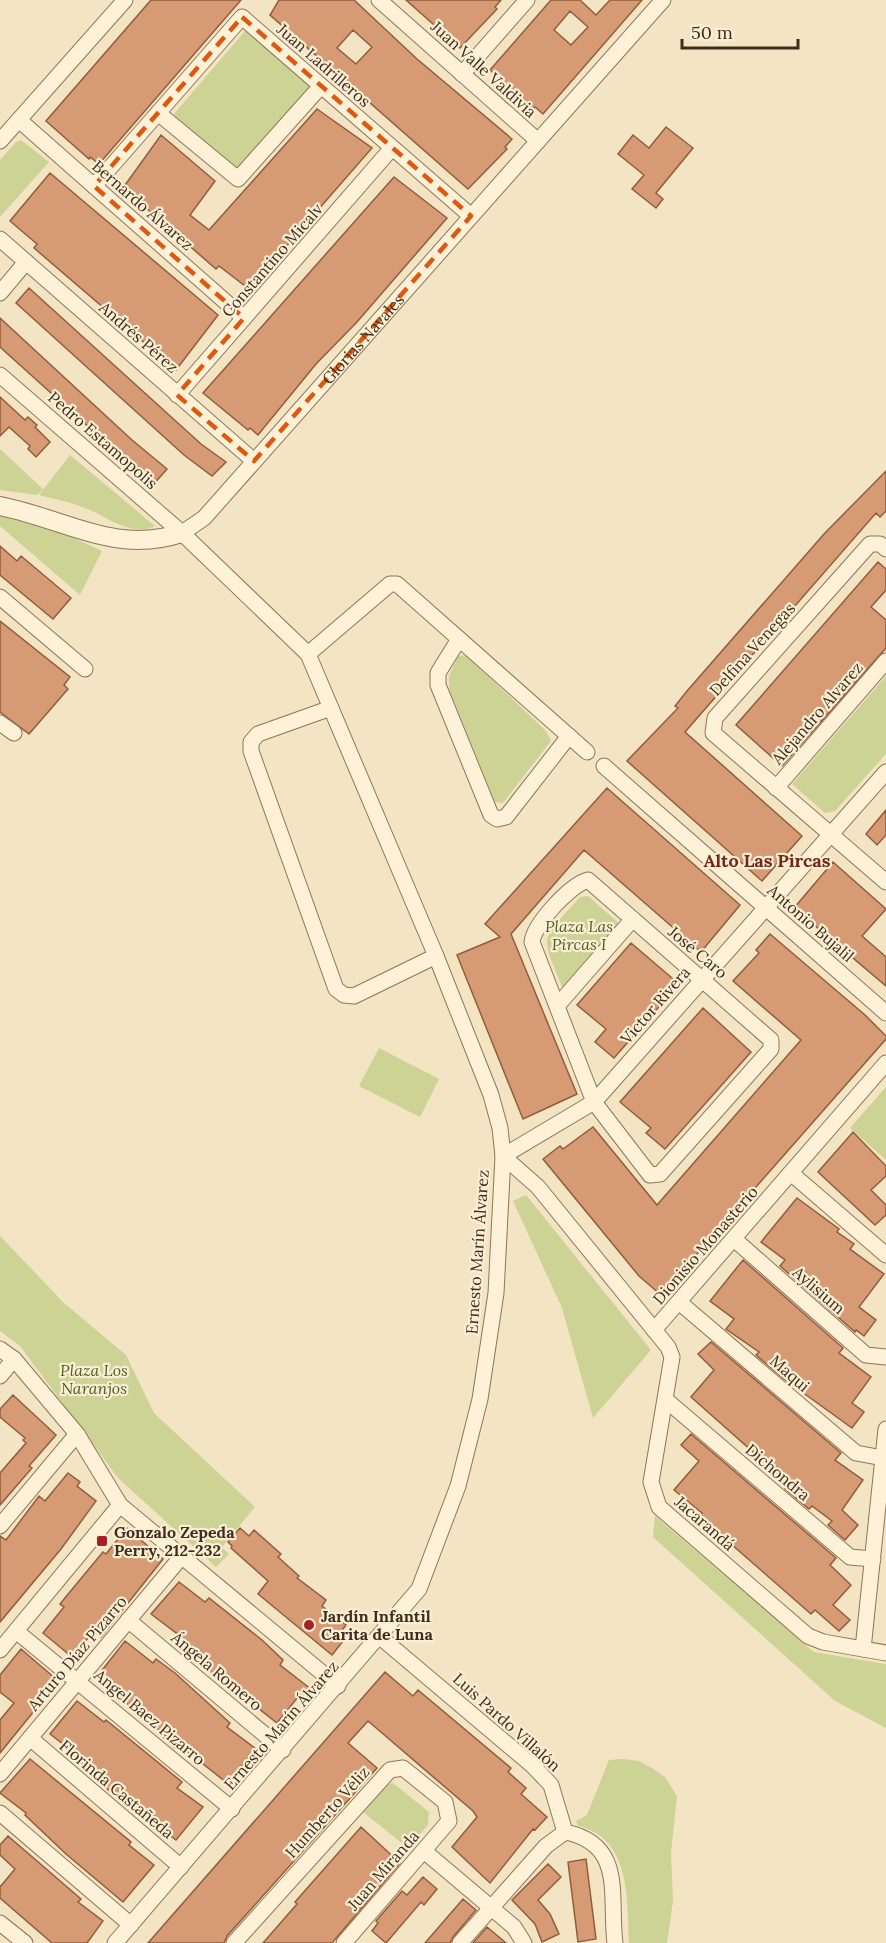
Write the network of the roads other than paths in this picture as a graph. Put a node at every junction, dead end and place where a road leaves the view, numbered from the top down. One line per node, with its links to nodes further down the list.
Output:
1 (125, 0): 8 (street)
2 (379, 0): 5 (street, Juan Valle Valdivia)
3 (527, 0): 5 (street)
4 (663, 0): 10 (street, Glorias Navales)
5 (462, 74): 10 (street, Juan Valle Valdivia)
6 (321, 86): 7 (street); 7 (street, Juan Ladrilleros); 11 (street, Juan Ladrilleros)
7 (158, 114): 12 (street, Juan Ladrilleros)
8 (18, 120): 9 (street); 12 (street, Bernardo Álvarez)
9 (0, 141)
10 (538, 141): 13 (street, Glorias Navales)
11 (392, 148): 13 (street, Juan Ladrilleros); 17 (street, Constantino Micalv)
12 (94, 186): 17 (street, Bernardo Álvarez)
13 (471, 216): 20 (street, Glorias Navales)
14 (0, 239): 15 (street, Andrés Pérez)
15 (26, 262): 16 (street); 19 (street, Andrés Pérez)
16 (0, 293)
17 (244, 318): 19 (street, Constantino Micalv)
18 (0, 375): 22 (street, Pedro Estamopolis)
19 (177, 395): 20 (street, Andrés Pérez)
20 (254, 461): 22 (street, Glorias Navales)
21 (0, 506): 22 (street, Glorias Navales)
22 (182, 533): 26 (street, Pedro Estamopolis)
23 (886, 549): 36 (street, Delfina Venegas)
24 (0, 597): 28 (street)
25 (459, 639): 26 (street); 32 (street); 32 (street)
26 (308, 654): 29 (street, Ernesto Marín Álvarez)
27 (886, 661): 36 (street, Alejandro Alvarez)
28 (85, 669)
29 (331, 708): 41 (street, Ernesto Marín Álvarez); 41 (street)
30 (0, 723): 31 (street)
31 (14, 733)
32 (569, 736): 33 (street)
33 (587, 752)
34 (604, 766): 39 (street, Antonio Bujalil)
35 (885, 775): 37 (street, Victor Rivera)
36 (776, 788): 37 (street, Delfina Venegas)
37 (830, 835): 38 (street, Delfina Venegas); 39 (street, Victor Rivera)
38 (886, 882)
39 (766, 908): 42 (street, Victor Rivera); 44 (street, Antonio Bujalil)
40 (632, 920): 42 (street, José Caro); 43 (street); 43 (street, José Caro)
41 (436, 956): 47 (street, Ernesto Marín Álvarez)
42 (702, 979): 46 (street, Victor Rivera); 46 (street, José Caro)
43 (557, 1006): 46 (street, José Caro)
44 (886, 1013)
45 (886, 1063): 48 (street, Dionisio Monasterio)
46 (594, 1102): 47 (street, Victor Rivera)
47 (502, 1156): 52 (street, Dionisio Monasterio); 67 (street, Ernesto Marín Álvarez)
48 (792, 1174): 49 (street, Dionisio Monasterio); 50 (street)
49 (734, 1239): 51 (street, Dionisio Monasterio); 54 (street, Aylisium)
50 (886, 1255)
51 (679, 1302): 52 (street, Dionisio Monasterio); 60 (street, Maqui)
52 (654, 1330): 57 (street, Jacarandá)
53 (0, 1349): 55 (street)
54 (886, 1357)
55 (14, 1359): 56 (street); 59 (street)
56 (0, 1376)
57 (666, 1400): 64 (street, Dichondra); 68 (street, Jacarandá)
58 (886, 1429): 60 (street)
59 (77, 1434): 61 (street); 62 (street)
60 (883, 1458): 64 (street)
61 (120, 1505): 63 (street); 66 (street)
62 (0, 1526)
63 (182, 1556): 65 (street, Arturo Díaz Pizarro); 72 (street)
64 (873, 1559): 68 (street)
65 (128, 1620): 71 (street, Arturo Díaz Pizarro); 74 (street, Ángela Romero)
66 (16, 1631): 69 (street); 71 (street, Angel Baez Pizarro)
67 (379, 1636): 72 (street, Ernesto Marín Álvarez); 79 (street, Luis Pardo Villalón)
68 (864, 1649): 70 (street, Jacarandá)
69 (0, 1650)
70 (886, 1653)
71 (78, 1681): 73 (street, Arturo Díaz Pizarro); 76 (street, Angel Baez Pizarro)
72 (338, 1686): 74 (street, Ernesto Marín Álvarez)
73 (30, 1738): 75 (street, Arturo Díaz Pizarro); 81 (street, Florinda Castañeda)
74 (283, 1750): 76 (street, Ernesto Marín Álvarez)
75 (0, 1774)
76 (232, 1809): 81 (street, Ernesto Marín Álvarez)
77 (0, 1813): 84 (street)
78 (450, 1821): 80 (street, Juan Miranda); 87 (street, Humberto Véliz)
79 (565, 1832): 82 (street); 91 (street)
80 (424, 1851): 82 (street); 88 (street, Juan Miranda)
81 (181, 1867): 84 (street, Ernesto Marín Álvarez)
82 (490, 1907): 89 (street); 90 (street)
83 (0, 1923): 85 (street)
84 (131, 1925): 86 (street, Ernesto Marín Álvarez)
85 (25, 1943)
86 (115, 1943)
87 (234, 1943)
88 (344, 1943)
89 (460, 1943)
90 (524, 1943)
91 (615, 1943)

